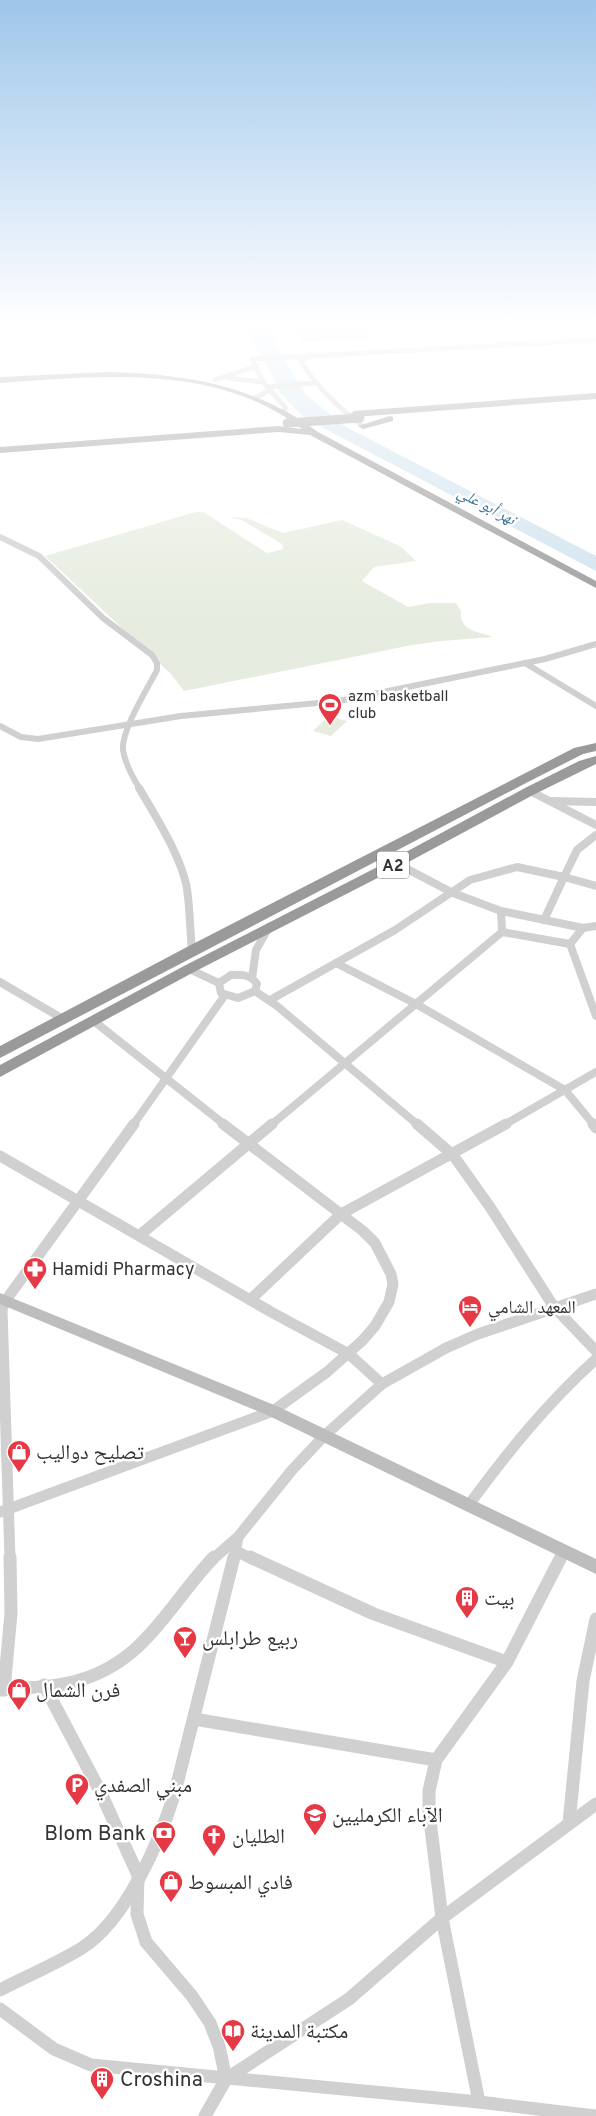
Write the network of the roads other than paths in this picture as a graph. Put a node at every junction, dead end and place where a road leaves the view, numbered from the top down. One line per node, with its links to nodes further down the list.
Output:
1 (254, 425): 10 (highway, bridge)
2 (282, 425): 10 (highway, bridge)
3 (289, 425): 8 (highway)
4 (305, 425): 9 (highway)
5 (307, 425): 12 (highway)
6 (369, 425): 7 (highway)
7 (364, 426)
8 (278, 428): 9 (highway); 10 (highway)
9 (315, 434): 13 (highway)
10 (1, 446)
11 (0, 537): 17 (street)
12 (596, 579)
13 (596, 585)
14 (596, 644): 15 (street)
15 (525, 663): 16 (street); 17 (street)
16 (596, 706)
17 (131, 724): 18 (street); 37 (street)
18 (0, 726)
19 (596, 747): 21 (highway, A2)
20 (596, 760): 21 (highway, A2)
21 (529, 786): 22 (street); 26 (highway, A2); 37 (highway, A2)
22 (550, 801): 23 (street); 24 (street)
23 (596, 802)
24 (596, 826)
25 (596, 835): 27 (street)
26 (396, 863): 29 (street); 33 (highway, A2)
27 (564, 877): 28 (street); 29 (street); 31 (street)
28 (596, 886)
29 (453, 893): 30 (street); 38 (street)
30 (502, 911): 31 (street); 35 (street)
31 (544, 920): 34 (street)
32 (596, 926): 34 (street)
33 (269, 927): 39 (highway, A2); 40 (street)
34 (583, 928): 36 (street)
35 (502, 932): 36 (street); 46 (street)
36 (570, 944): 47 (street)
37 (192, 950): 48 (highway, A2)
38 (336, 963): 45 (street); 46 (street)
39 (189, 969): 42 (street); 49 (highway, A2)
40 (252, 978): 42 (street); 43 (street)
41 (0, 982): 48 (street)
42 (219, 983): 44 (street)
43 (255, 991): 44 (street); 45 (street)
44 (225, 995): 54 (street)
45 (270, 1000): 51 (street)
46 (416, 1004): 51 (street); 55 (street)
47 (596, 1016)
48 (63, 1019): 50 (highway, A2)
49 (94, 1022): 52 (highway, A2); 54 (street)
50 (0, 1053)
51 (344, 1062): 57 (street); 58 (street)
52 (0, 1072)
53 (596, 1072): 55 (street)
54 (165, 1079): 57 (street); 60 (street)
55 (565, 1090): 56 (street); 58 (street)
56 (596, 1128)
57 (249, 1145): 61 (street); 62 (street)
58 (453, 1155): 61 (street); 66 (street)
59 (0, 1156): 60 (street)
60 (80, 1200): 62 (street); 64 (street)
61 (341, 1214): 65 (street); 68 (street)
62 (140, 1235): 65 (street)
63 (596, 1294): 66 (street)
64 (2, 1298): 71 (street); 72 (street)
65 (250, 1300): 68 (street)
66 (554, 1307): 67 (street); 70 (street)
67 (596, 1351)
68 (349, 1354): 70 (street); 71 (street)
69 (596, 1359): 74 (street)
70 (382, 1384): 73 (street)
71 (273, 1411): 73 (street); 75 (street)
72 (4, 1420): 75 (street)
73 (324, 1436): 74 (street); 76 (street)
74 (468, 1506): 78 (street)
75 (5, 1510): 83 (street)
76 (238, 1537): 77 (street); 82 (street)
77 (236, 1551): 81 (street); 84 (street)
78 (563, 1553): 79 (street); 81 (street)
79 (596, 1567)
80 (596, 1619): 87 (street)
81 (507, 1662): 85 (street)
82 (44, 1685): 83 (street); 88 (street)
83 (2, 1690)
84 (194, 1719): 85 (street); 88 (street)
85 (436, 1760): 89 (street)
86 (596, 1804): 87 (street)
87 (569, 1823): 89 (street)
88 (138, 1875): 90 (street); 92 (street)
89 (442, 1918): 92 (street); 93 (street)
90 (0, 1990)
91 (0, 2009): 92 (street)
92 (226, 2079): 93 (street); 94 (street)
93 (479, 2102): 95 (street)
94 (205, 2116)
95 (596, 2116)

